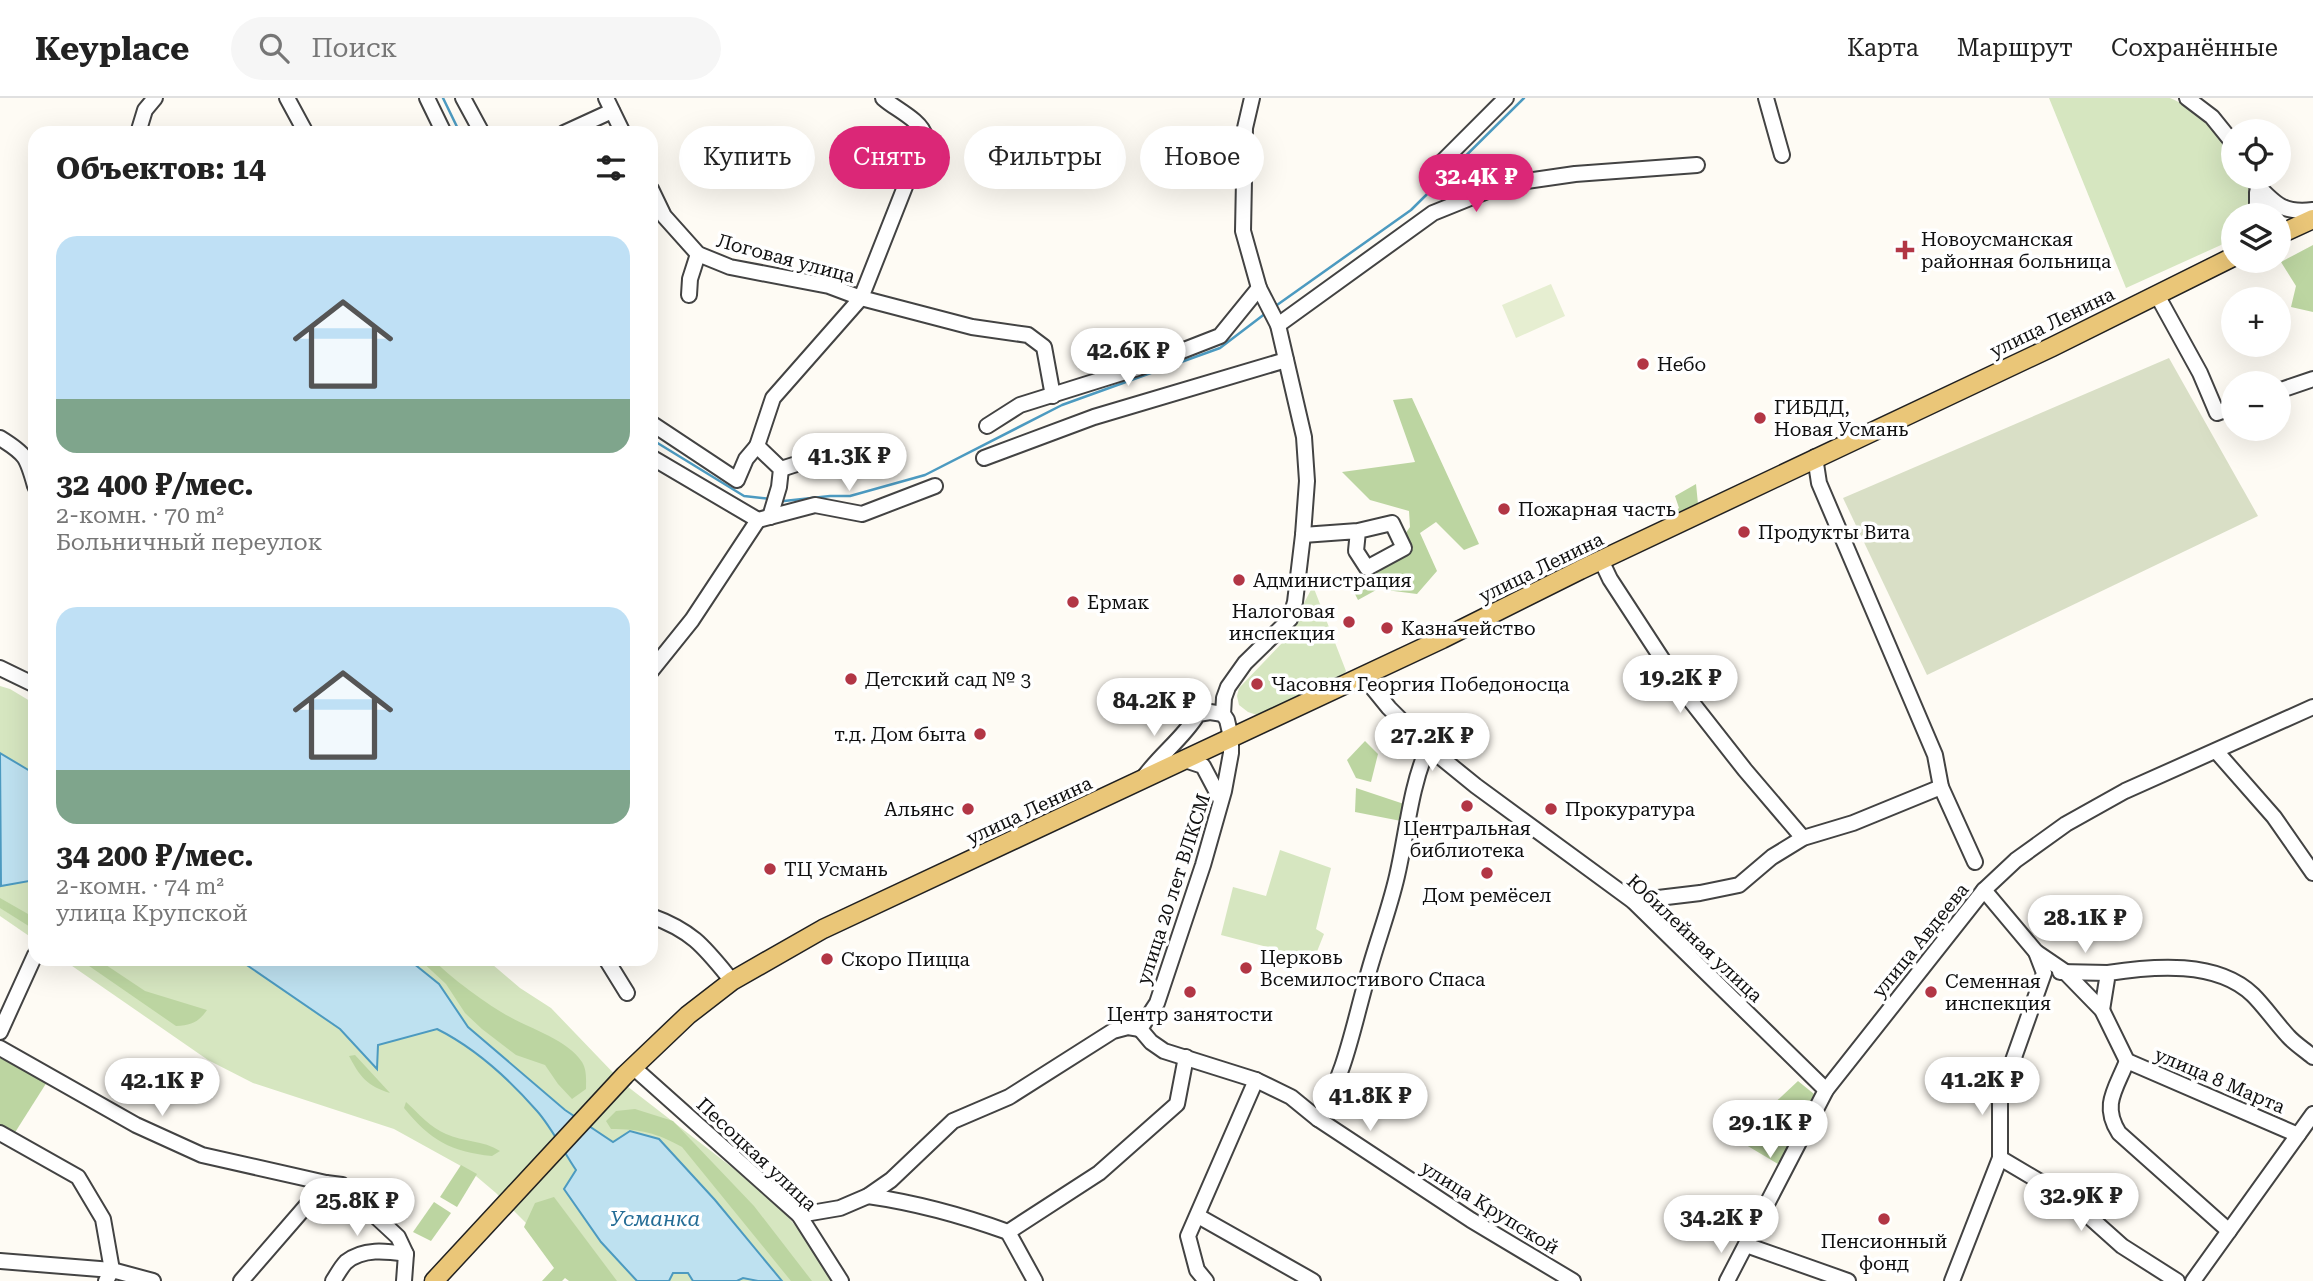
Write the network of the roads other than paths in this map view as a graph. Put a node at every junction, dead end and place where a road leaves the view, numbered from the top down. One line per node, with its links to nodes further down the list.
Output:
1 (155, 98): 11 (street)
2 (287, 98): 12 (street)
3 (427, 98): 13 (street)
4 (463, 98): 14 (street)
5 (883, 98): 31 (street, Логовая улица)
6 (1252, 98): 28 (street)
7 (1506, 98): 19 (street)
8 (1766, 98): 18 (street)
9 (2187, 98): 17 (street)
10 (609, 104): 15 (street); 16 (street)
11 (140, 126)
12 (302, 126)
13 (441, 126)
14 (478, 126)
15 (575, 126)
16 (620, 126)
17 (2221, 128)
18 (1782, 155)
19 (1440, 164)
20 (1697, 164): 32 (street)
21 (2262, 189): 23 (street)
22 (658, 204): 26 (street, Логовая улица)
23 (2313, 210)
24 (2313, 219): 25 (main road)
25 (2291, 229)
26 (698, 254): 29 (street); 31 (street, Логовая улица)
27 (2221, 263): 30 (main road, улица Ленина)
28 (1259, 288): 32 (street); 36 (street)
29 (689, 295)
30 (2157, 295): 37 (street); 42 (main road, улица Ленина)
31 (861, 298): 36 (street, Логовая улица); 41 (street, Логовая улица)
32 (1278, 325): 33 (street)
33 (1286, 360): 43 (street); 51 (street)
34 (2313, 379): 35 (street)
35 (2291, 387)
36 (1053, 396): 38 (street)
37 (2221, 412)
38 (987, 426)
39 (658, 428): 41 (street, Логовая улица)
40 (0, 438): 46 (street)
41 (757, 446): 47 (street)
42 (1815, 457): 52 (main road, улица Ленина); 64 (street)
43 (984, 458)
44 (809, 460): 47 (street)
45 (658, 461): 49 (street)
46 (28, 463)
47 (781, 469): 49 (street)
48 (935, 486): 49 (street)
49 (764, 518): 53 (street)
50 (1358, 531): 51 (street)
51 (1303, 535): 58 (street)
52 (1601, 560): 55 (main road, улица Ленина); 66 (street)
53 (658, 662)
54 (0, 668): 56 (street)
55 (1363, 676): 59 (main road, улица Ленина); 60 (street)
56 (28, 682)
57 (2313, 707): 61 (street, улица Авдеева)
58 (1223, 714): 59 (street); 63 (street)
59 (1231, 737): 62 (main road, улица Ленина); 65 (street, улица 20 лет ВЛКСМ)
60 (1428, 747): 70 (street, Юбилейная улица); 91 (street)
61 (2216, 751): 68 (street); 69 (street, улица Авдеева)
62 (1185, 760): 63 (main road, улица Ленина); 65 (street)
63 (1141, 780): 78 (main road, улица Ленина)
64 (1941, 787): 66 (street); 67 (street)
65 (1221, 800): 81 (street, улица 20 лет ВЛКСМ)
66 (1803, 838): 70 (street)
67 (1975, 862)
68 (2313, 873)
69 (1984, 890): 72 (street, улица 8 Марта); 89 (street, улица Авдеева)
70 (1633, 901): 89 (street, Юбилейная улица)
71 (658, 919): 78 (street)
72 (2036, 953): 75 (street, улица 8 Марта); 76 (street)
73 (30, 966): 82 (street)
74 (610, 966): 79 (street)
75 (2064, 971): 76 (street); 77 (street); 80 (street, улица 8 Марта)
76 (2044, 973): 94 (street)
77 (2108, 973): 80 (street); 84 (street)
78 (733, 981): 87 (main road, улица Ленина)
79 (627, 993)
80 (2102, 1010): 86 (street, улица 8 Марта)
81 (1140, 1029): 85 (street, улица Крупской); 96 (street)
82 (0, 1032)
83 (0, 1048): 95 (street)
84 (2313, 1057)
85 (1186, 1058): 88 (street, улица Крупской); 100 (street)
86 (2127, 1061): 93 (street, улица 8 Марта); 99 (street, улица 8 Марта)
87 (629, 1071): 97 (street, Песоцкая улица); 110 (main road, улица Ленина)
88 (1256, 1080): 91 (street, улица Крупской); 98 (street)
89 (1826, 1090): 101 (street, улица Авдеева)
90 (2313, 1114): 93 (street)
91 (1318, 1119): 115 (street, улица Крупской)
92 (0, 1133): 105 (street)
93 (2298, 1135): 99 (street)
94 (2000, 1158): 104 (street); 119 (street)
95 (326, 1184): 102 (street); 107 (street)
96 (868, 1196): 97 (street); 100 (street)
97 (797, 1213): 111 (street, Песоцкая улица)
98 (1198, 1216): 113 (street); 114 (street)
99 (2229, 1231): 120 (street)
100 (1007, 1232): 112 (street)
101 (1746, 1245): 116 (street); 117 (street)
102 (406, 1254): 108 (street); 109 (street)
103 (0, 1261): 105 (street)
104 (1954, 1275): 118 (street)
105 (109, 1276): 106 (street)
106 (153, 1281)
107 (241, 1281)
108 (333, 1281)
109 (404, 1281)
110 (434, 1281)
111 (841, 1281)
112 (1035, 1281)
113 (1206, 1281)
114 (1313, 1281)
115 (1573, 1281)
116 (1727, 1281)
117 (1847, 1281)
118 (1967, 1281)
119 (2177, 1281)
120 (2193, 1281)

